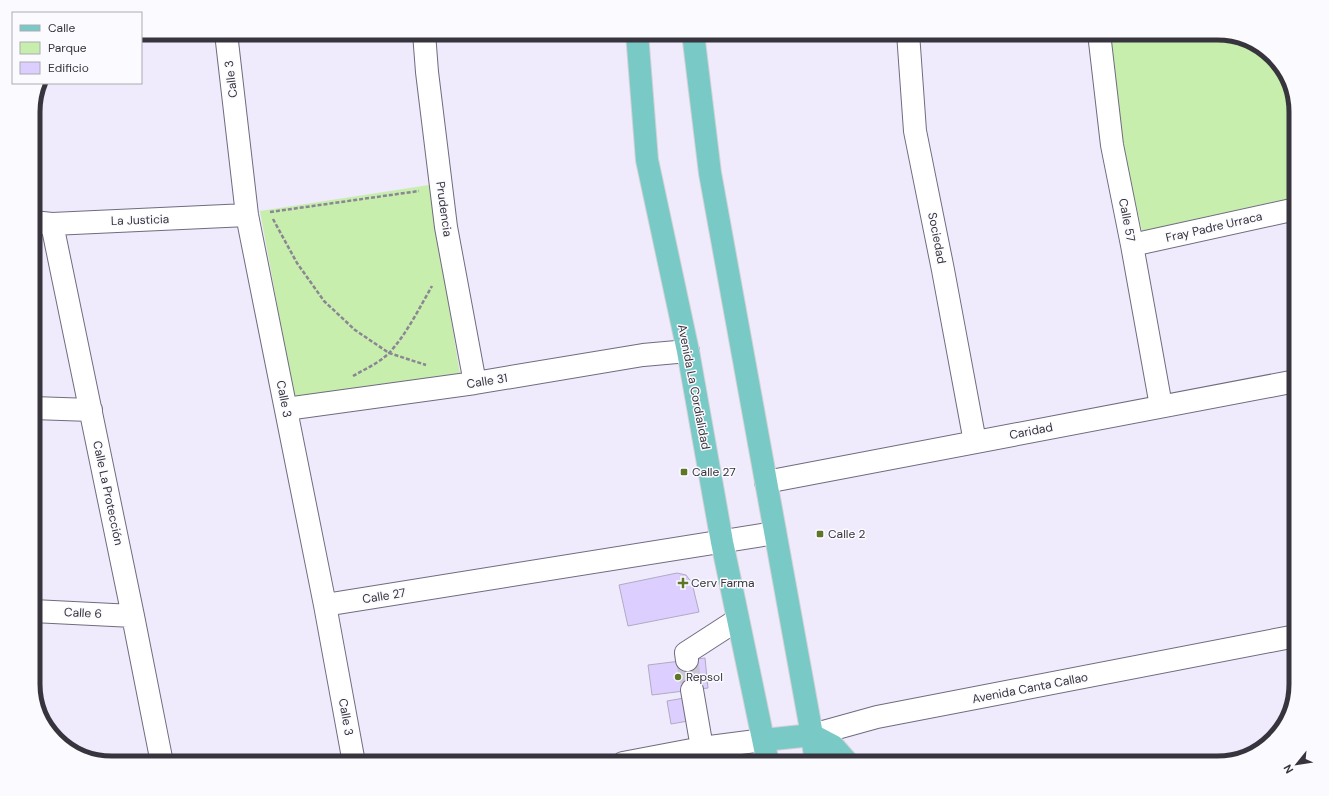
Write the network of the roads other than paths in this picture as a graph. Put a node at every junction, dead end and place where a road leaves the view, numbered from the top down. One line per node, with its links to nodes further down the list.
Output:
1 (227, 40): 8 (street, Calle 3)
2 (425, 40): 13 (street, Prudencia)
3 (638, 40): 11 (main road, Avenida La Cordialidad)
4 (694, 40): 19 (main road)
5 (908, 40): 18 (street, Sociedad)
6 (1100, 40): 10 (street, Calle 57)
7 (1289, 211): 10 (street, Fray Padre Urraca)
8 (247, 215): 9 (street, La Justicia); 16 (street, Calle 3)
9 (43, 223): 17 (street, Calle La Protección)
10 (1132, 245): 14 (street, Calle 57)
11 (688, 351): 13 (street, Calle 31); 21 (main road, Avenida La Cordialidad)
12 (1289, 382): 14 (street, Caridad)
13 (475, 383): 16 (street, Calle 31)
14 (1161, 406): 18 (street, Caridad)
15 (40, 408): 17 (street)
16 (286, 409): 22 (street, Calle 3)
17 (91, 410): 24 (street, Calle La Protección)
18 (975, 442): 19 (street, Caridad)
19 (766, 482): 20 (main road)
20 (775, 533): 21 (street, Calle 27); 29 (main road)
21 (722, 542): 22 (street, Calle 27); 25 (main road, Avenida La Cordialidad)
22 (325, 605): 33 (street, Calle 3)
23 (40, 611): 24 (street, Calle 6)
24 (133, 616): 32 (street, Calle La Protección)
25 (737, 620): 27 (street); 30 (main road, Avenida La Cordialidad)
26 (1289, 637): 29 (street, Avenida Canta Callao)
27 (686, 660)
28 (692, 690): 31 (street)
29 (812, 735): 30 (main road, Avenida Canta Callao); 36 (main road); 37 (main road)
30 (764, 740): 31 (street); 35 (main road, Avenida La Cordialidad)
31 (702, 748): 34 (street)
32 (161, 756)
33 (353, 756)
34 (660, 756)
35 (767, 756)
36 (815, 756)
37 (842, 756)

